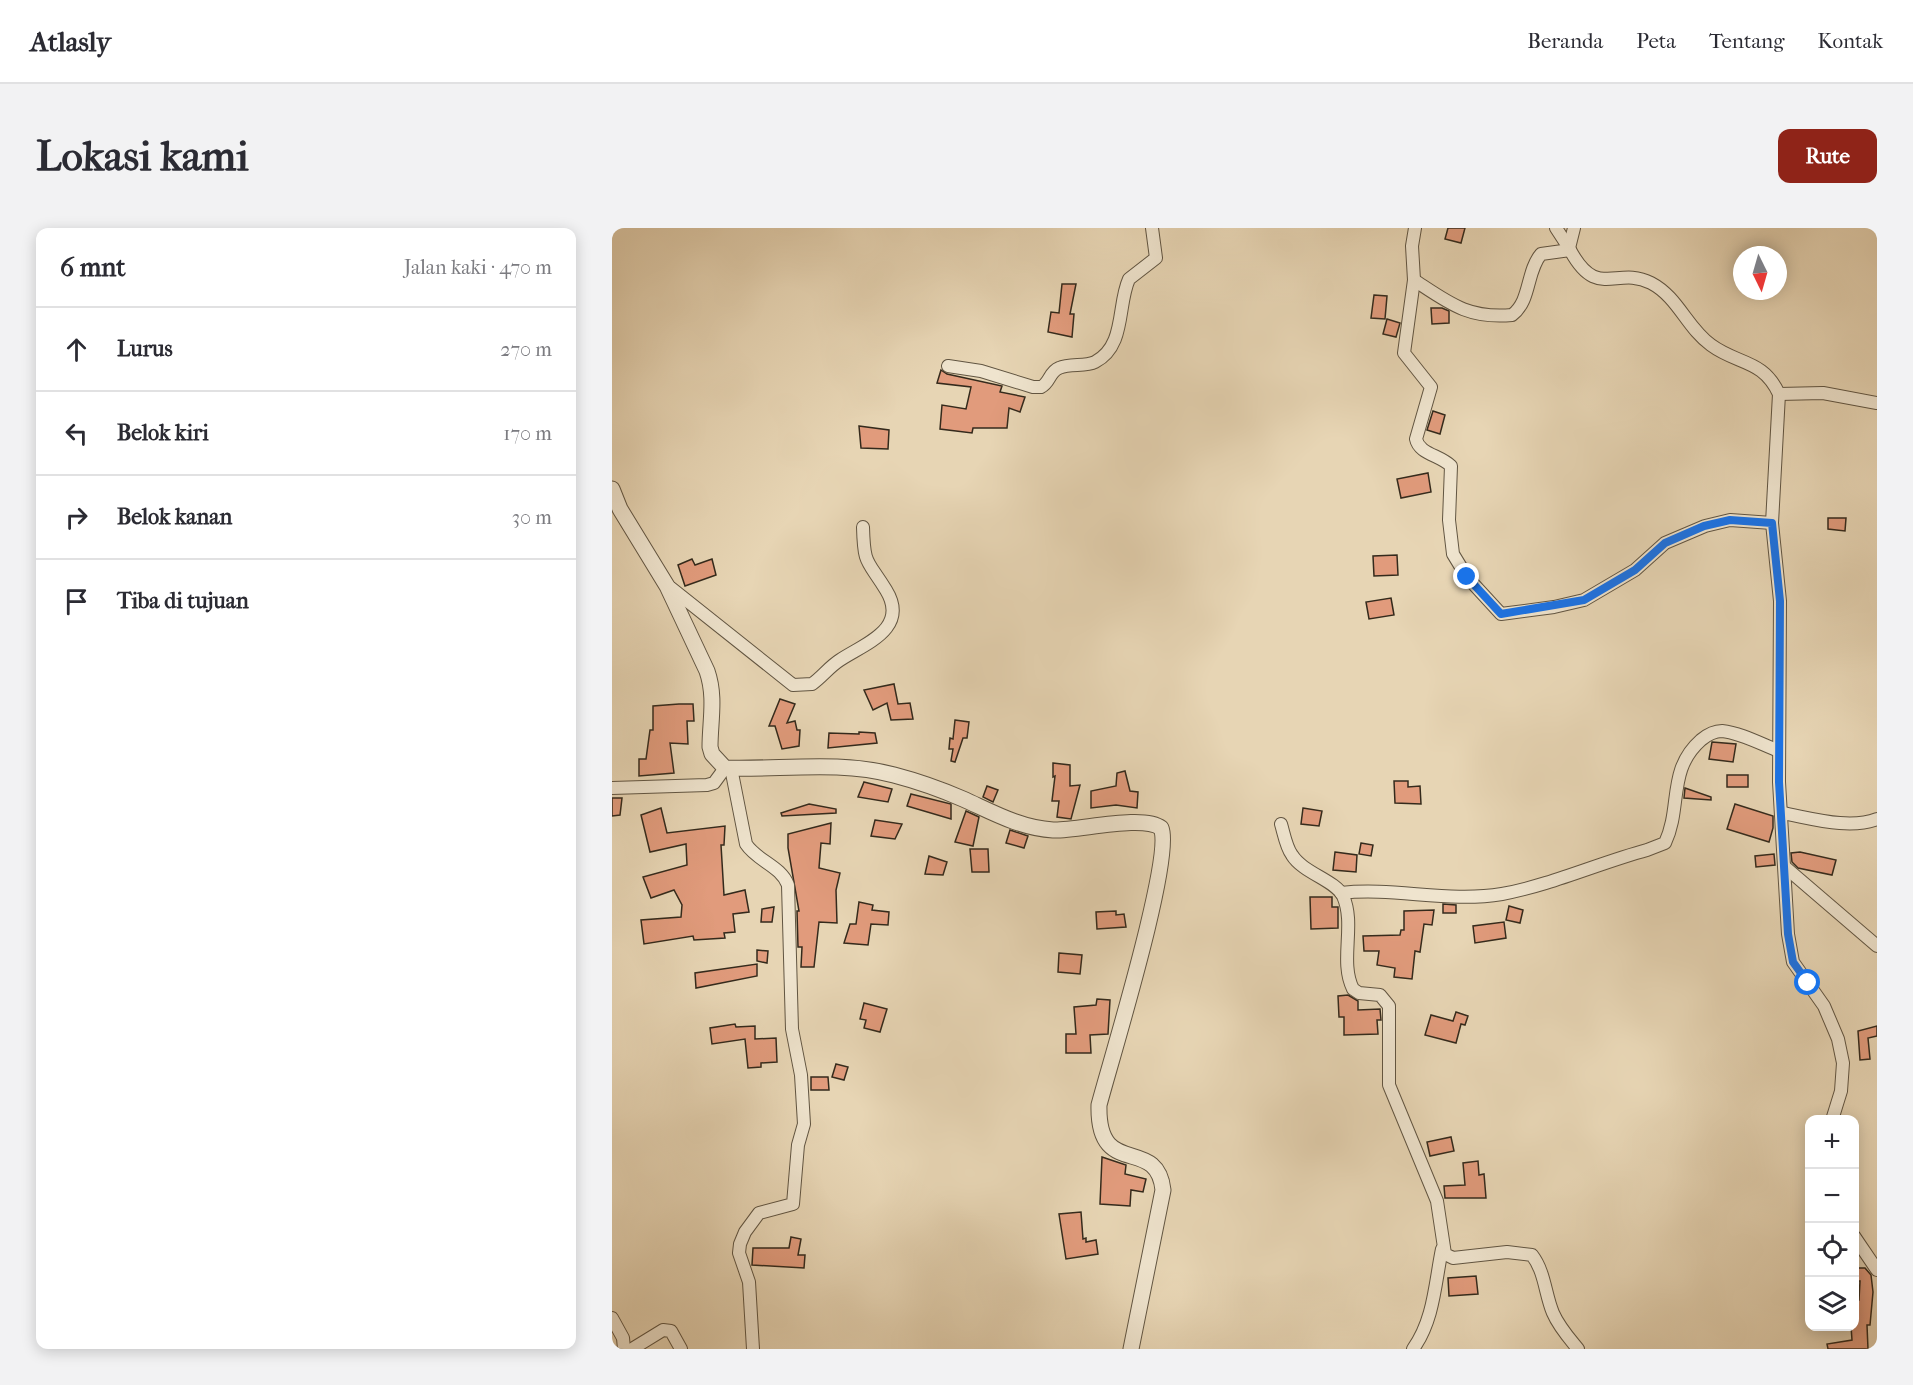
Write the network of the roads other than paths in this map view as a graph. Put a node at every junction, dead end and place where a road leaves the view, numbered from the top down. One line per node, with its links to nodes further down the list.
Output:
1 (1152, 228): 7 (street)
2 (1415, 228): 6 (street)
3 (1556, 228): 5 (street)
4 (1574, 228): 5 (street)
5 (1570, 249): 6 (street); 8 (street)
6 (1414, 280): 11 (street)
7 (948, 366)
8 (1779, 394): 9 (street); 11 (street)
9 (1877, 403)
10 (612, 489): 13 (street)
11 (1772, 523): 14 (street)
12 (863, 527): 13 (street)
13 (665, 582): 15 (street)
14 (1779, 751): 17 (street); 21 (street)
15 (728, 768): 16 (street); 31 (street); 32 (street)
16 (612, 788)
17 (1782, 813): 18 (street); 20 (street)
18 (1877, 819)
19 (1281, 824): 21 (street)
20 (1785, 867): 22 (street); 23 (street)
21 (1341, 893): 25 (street)
22 (1877, 946)
23 (1833, 1115)
24 (1859, 1243): 26 (street)
25 (1442, 1249): 33 (street); 34 (street)
26 (1877, 1270)
27 (612, 1318): 28 (street)
28 (624, 1349)
29 (632, 1349): 30 (street)
30 (681, 1349)
31 (753, 1349)
32 (1131, 1349)
33 (1413, 1349)
34 (1578, 1349)

